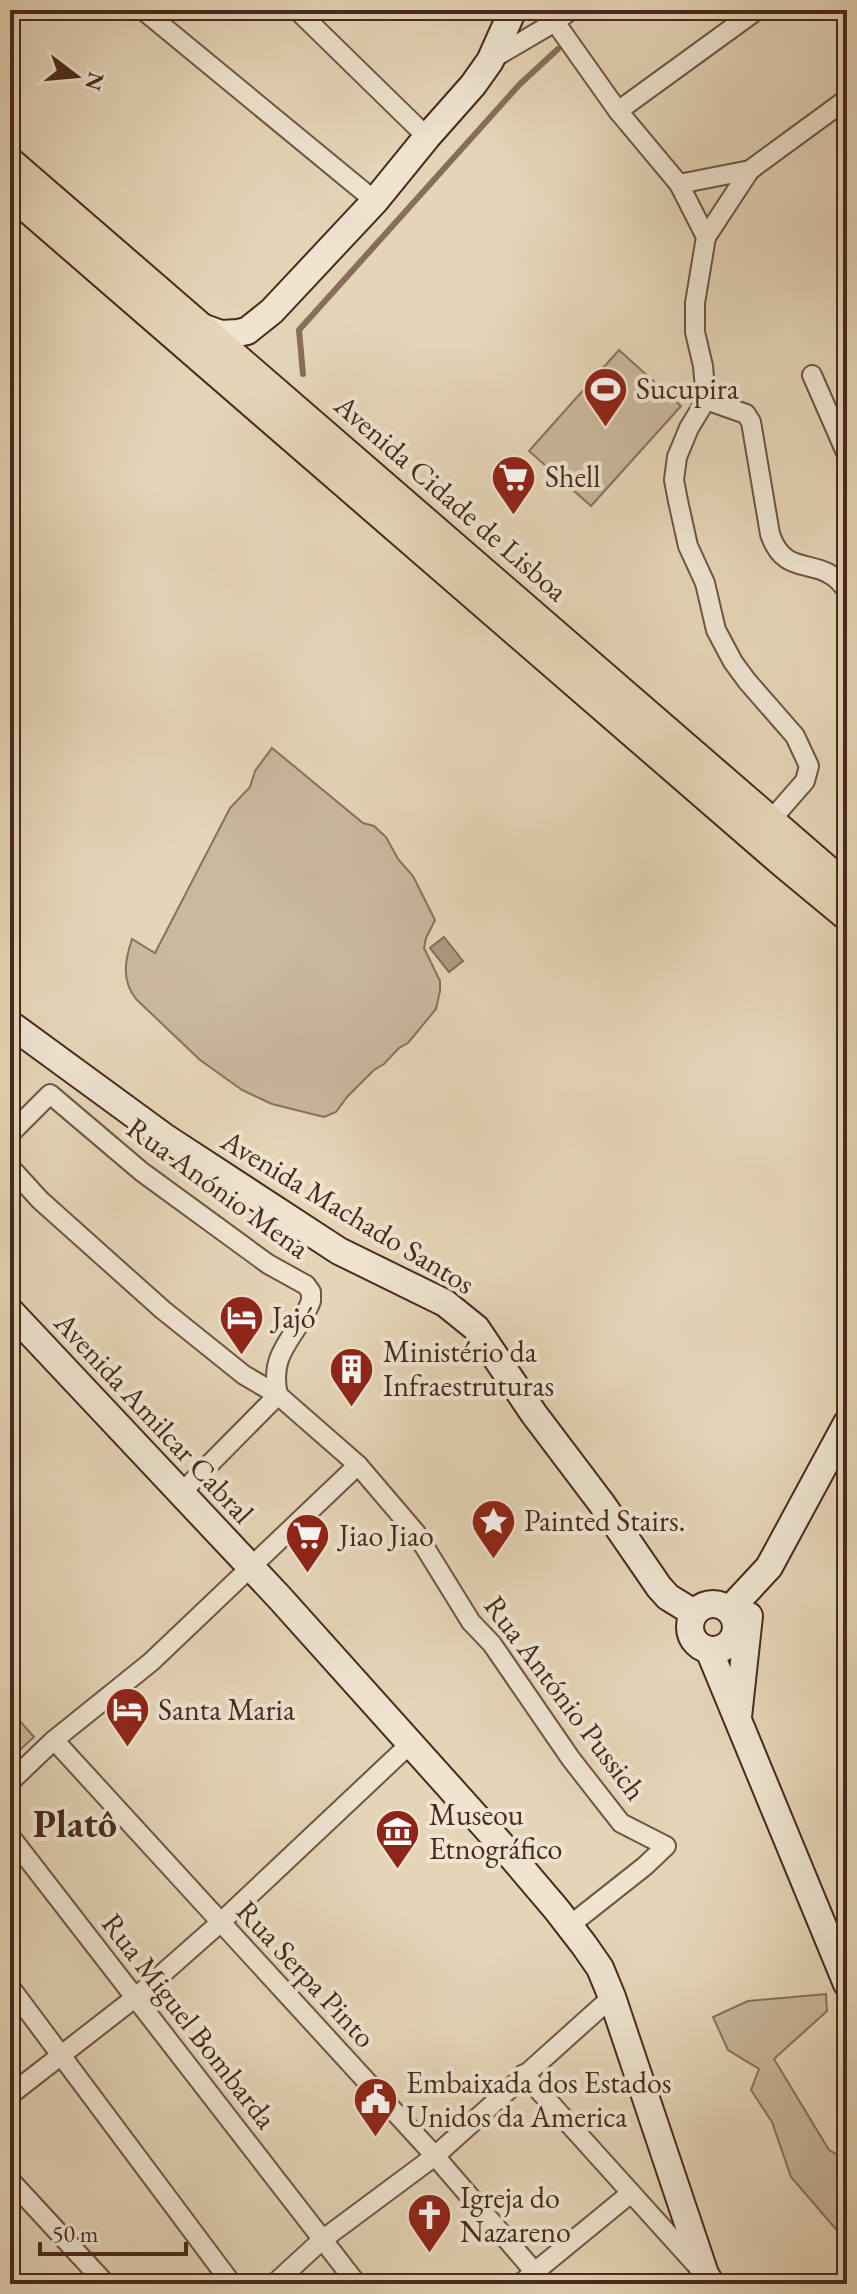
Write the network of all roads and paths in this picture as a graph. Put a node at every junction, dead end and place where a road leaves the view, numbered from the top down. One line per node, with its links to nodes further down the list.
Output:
1 (143, 10): 15 (street)
2 (297, 10): 10 (street)
3 (513, 10): 7 (street)
4 (539, 10): 6 (street)
5 (757, 10): 9 (street)
6 (563, 16): 7 (street); 9 (street)
7 (490, 61): 10 (street)
8 (847, 99): 12 (street)
9 (618, 111): 13 (street)
10 (427, 137): 15 (street)
11 (10, 162): 18 (main road, Avenida Cidade de Lisboa)
12 (750, 170): 13 (street); 16 (street)
13 (679, 184): 16 (street)
14 (10, 193): 26 (main road, Avenida Cidade de Lisboa)
15 (375, 201): 17 (street)
16 (706, 237): 21 (street)
17 (272, 311): 18 (street); 19 (street)
18 (199, 326): 19 (main road, Avenida Cidade de Lisboa)
19 (255, 373): 24 (main road, Avenida Cidade de Lisboa)
20 (812, 375): 22 (street)
21 (706, 400): 23 (street); 24 (street)
22 (847, 455)
23 (847, 591)
24 (771, 820): 25 (main road, Avenida Cidade de Lisboa)
25 (847, 887)
26 (847, 916)
27 (10, 1024): 38 (street, Avenida Machado Santos)
28 (10, 1134): 31 (street, Rua Anónio Mena)
29 (10, 1167): 31 (street)
30 (10, 1311): 34 (street, Avenida Amilcar Cabral)
31 (278, 1395): 33 (street); 34 (street)
32 (847, 1423): 36 (street)
33 (358, 1465): 35 (street); 46 (street, Rua António Pussich)
34 (180, 1494): 35 (street, Avenida Amilcar Cabral)
35 (251, 1568): 41 (street); 42 (street, Avenida Amilcar Cabral)
36 (756, 1582): 37 (street); 40 (street)
37 (729, 1610): 38 (street); 39 (street)
38 (694, 1613): 39 (street)
39 (709, 1650): 40 (street)
40 (738, 1720): 47 (street)
41 (54, 1740): 43 (street); 45 (street, Rua Serpa Pinto)
42 (410, 1744): 45 (street); 46 (street, Avenida Amilcar Cabral)
43 (10, 1782)
44 (10, 1836): 49 (street, Rua Miguel Bombarda)
45 (221, 1922): 49 (street); 54 (street, Rua Serpa Pinto)
46 (569, 1926): 50 (street, Avenida Amilcar Cabral)
47 (847, 1984)
48 (10, 1987): 51 (street)
49 (136, 1997): 51 (street); 57 (street, Rua Miguel Bombarda)
50 (612, 1997): 52 (street); 58 (street, Avenida Amilcar Cabral)
51 (60, 2055): 53 (street); 61 (street)
52 (524, 2074): 54 (street); 56 (street)
53 (10, 2095)
54 (435, 2156): 57 (street); 59 (street, Rua Serpa Pinto)
55 (10, 2180): 60 (street)
56 (631, 2193): 58 (street); 59 (street)
57 (322, 2240): 62 (street); 63 (street, Rua Miguel Bombarda)
58 (708, 2279)
59 (533, 2280)
60 (106, 2284)
61 (232, 2284)
62 (274, 2284)
63 (357, 2284)

